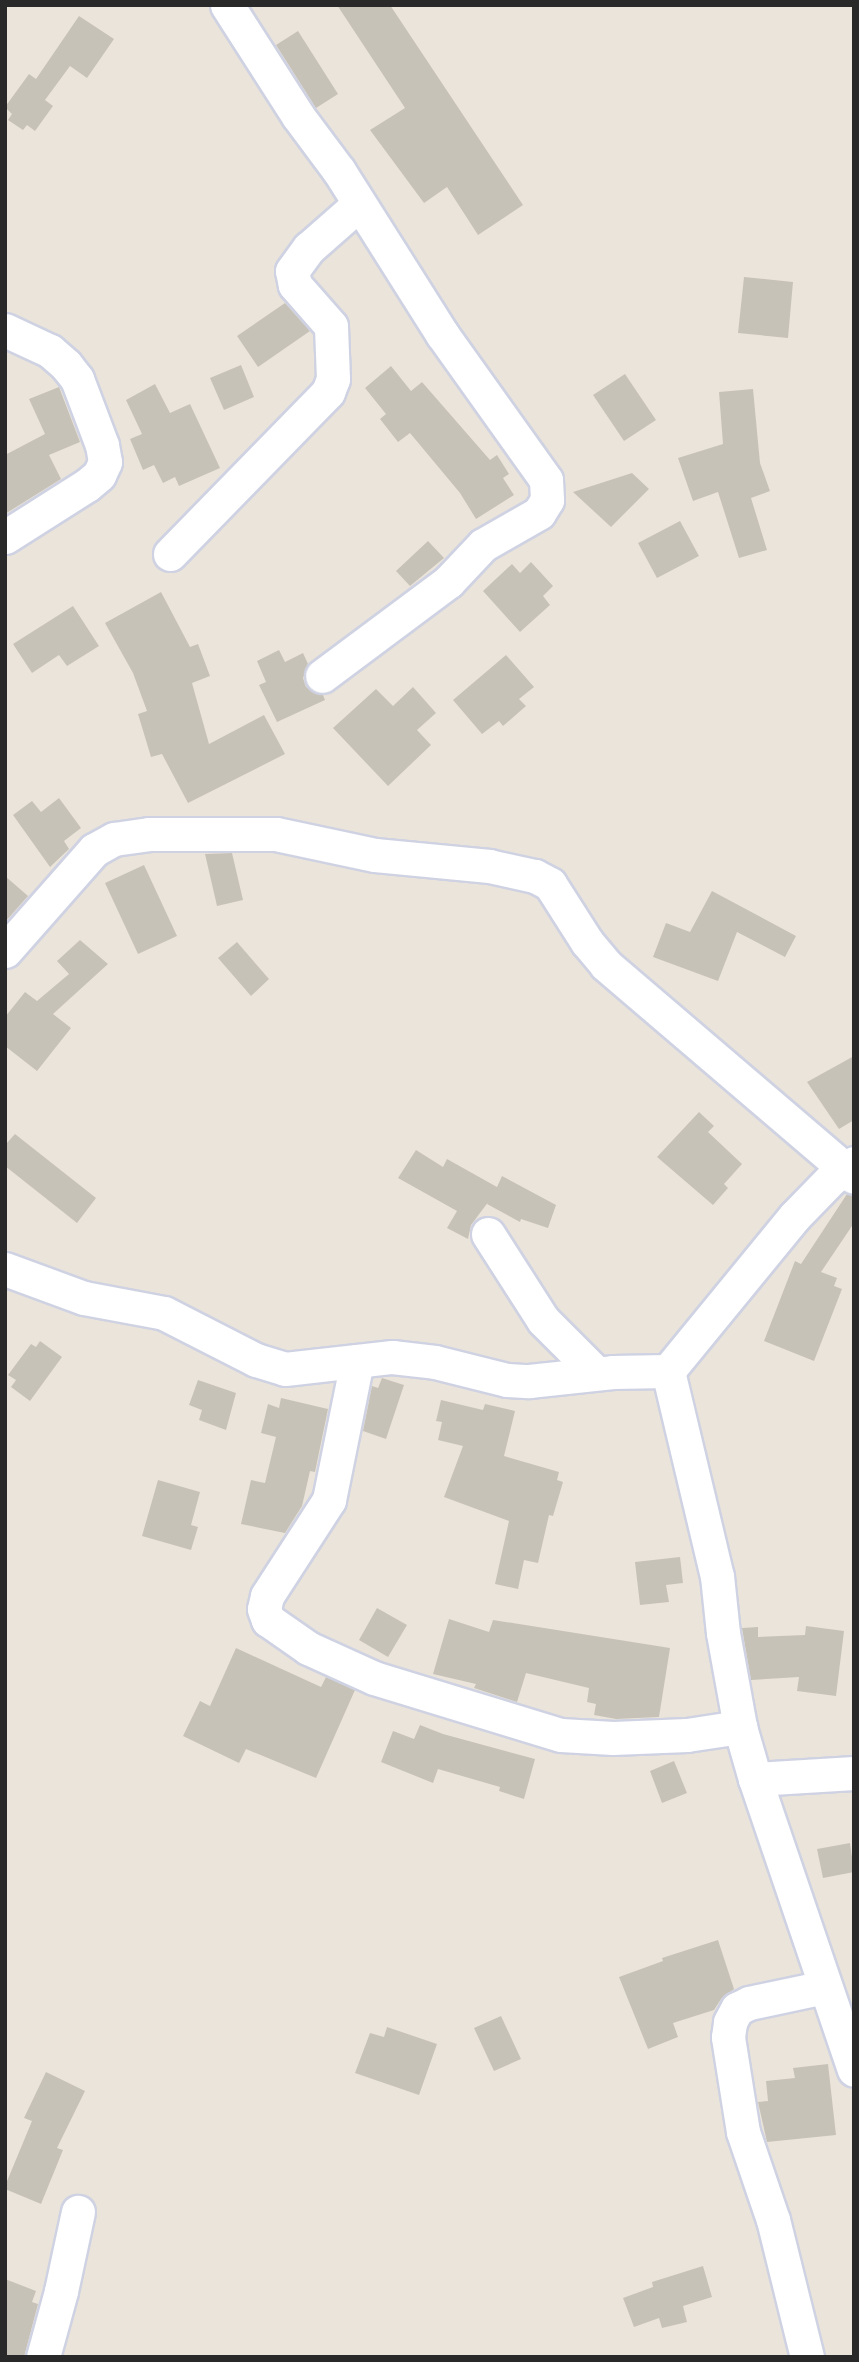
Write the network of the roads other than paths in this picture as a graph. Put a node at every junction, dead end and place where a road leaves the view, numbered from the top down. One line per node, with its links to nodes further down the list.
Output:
1 (227, 5): 2 (street)
2 (358, 205): 5 (street); 6 (street)
3 (5, 330): 4 (street)
4 (5, 537)
5 (170, 554)
6 (322, 676)
7 (5, 951): 8 (street)
8 (850, 1170): 12 (street)
9 (488, 1234): 13 (street)
10 (5, 1269): 11 (street)
11 (357, 1361): 13 (street); 14 (street)
12 (668, 1371): 13 (street); 14 (street)
13 (596, 1373)
14 (740, 1727): 16 (street)
15 (854, 1773): 16 (street)
16 (754, 1779): 17 (street)
17 (825, 1987): 18 (street); 21 (street)
18 (854, 2070)
19 (78, 2212): 20 (street)
20 (43, 2357)
21 (807, 2357)

